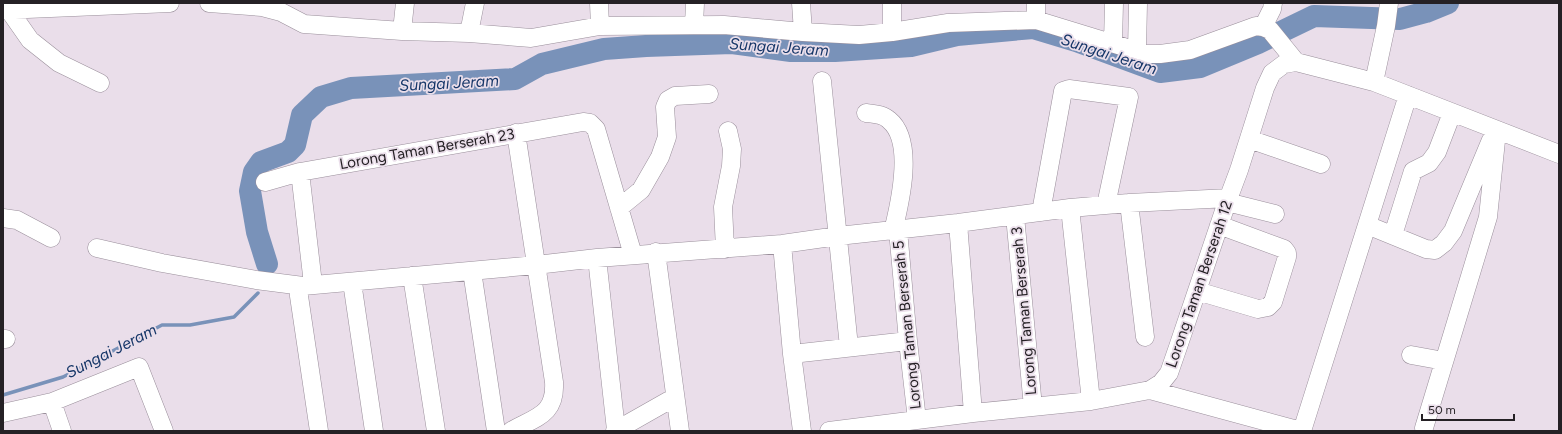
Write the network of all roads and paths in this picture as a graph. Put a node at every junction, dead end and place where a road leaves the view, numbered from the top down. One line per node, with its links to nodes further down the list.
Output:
1 (170, 3): 14 (street)
2 (208, 3): 13 (street)
3 (405, 3): 18 (street)
4 (475, 3): 21 (street)
5 (599, 3): 17 (street)
6 (695, 3): 16 (street)
7 (801, 3): 19 (street)
8 (892, 3): 20 (street)
9 (1114, 3): 23 (street)
10 (1138, 3): 24 (street)
11 (1274, 3): 22 (street)
12 (1389, 3): 27 (street)
13 (261, 5): 18 (street)
14 (6, 10): 28 (street)
15 (1036, 12): 20 (street); 23 (street)
16 (694, 25): 17 (street); 19 (street)
17 (600, 26): 21 (street)
18 (402, 31): 21 (street)
19 (803, 32): 20 (street)
20 (892, 32)
21 (469, 33)
22 (1270, 33): 24 (street); 25 (street)
23 (1113, 43): 24 (street)
24 (1137, 51)
25 (1296, 62): 27 (street); 36 (street, Lorong Taman Berserah 12)
26 (822, 81): 55 (street)
27 (1374, 82): 30 (street)
28 (100, 83)
29 (709, 94): 44 (street)
30 (1408, 95): 32 (street); 52 (street)
31 (866, 113): 53 (street, Lorong Taman Berserah 5)
32 (1452, 113): 34 (street); 54 (street)
33 (728, 131): 59 (street)
34 (1496, 131): 37 (street); 54 (street); 74 (street)
35 (516, 133): 39 (street, Lorong Taman Berserah 23); 44 (street, Lorong Taman Berserah 23); 63 (street)
36 (1249, 139): 38 (street); 41 (street, Lorong Taman Berserah 12)
37 (1559, 154)
38 (1321, 164)
39 (300, 172): 40 (street, Lorong Taman Berserah 23); 67 (street)
40 (265, 182)
41 (1228, 200): 42 (street); 47 (street); 51 (street, Lorong Taman Berserah 12)
42 (1129, 203): 43 (street); 69 (street)
43 (1106, 205): 45 (street); 46 (street)
44 (620, 208): 61 (street)
45 (1070, 208): 46 (street); 77 (street)
46 (1042, 212): 48 (street)
47 (1275, 214)
48 (1015, 216): 50 (street); 79 (street, Lorong Taman Berserah 3)
49 (3, 218): 56 (street)
50 (958, 223): 53 (street); 81 (street)
51 (1219, 225): 68 (street, Lorong Taman Berserah 12); 68 (street)
52 (1367, 226): 54 (street); 95 (street)
53 (895, 230): 55 (street); 70 (street, Lorong Taman Berserah 5)
54 (1393, 235)
55 (838, 236): 57 (street); 71 (street)
56 (51, 238)
57 (782, 244): 59 (street); 72 (street)
58 (97, 248): 67 (street)
59 (725, 248): 60 (street)
60 (656, 252): 61 (street); 76 (street)
61 (633, 255): 62 (street)
62 (597, 258): 63 (street); 91 (street)
63 (536, 265): 64 (street); 90 (street)
64 (472, 271): 65 (street); 89 (street)
65 (412, 276): 66 (street); 88 (street)
66 (352, 282): 67 (street); 87 (street)
67 (308, 285): 86 (street)
68 (1197, 291): 75 (street, Lorong Taman Berserah 12)
69 (1145, 337)
70 (908, 341): 71 (street); 82 (street, Lorong Taman Berserah 5)
71 (849, 347): 72 (street)
72 (792, 354): 93 (street)
73 (1411, 355): 74 (street)
74 (1444, 361): 83 (street)
75 (1150, 390): 77 (street, Lorong Taman Berserah 12); 95 (street)
76 (675, 397): 91 (street); 92 (street)
77 (1091, 401): 79 (street, Lorong Taman Berserah 12)
78 (52, 402): 80 (street); 84 (street); 85 (street)
79 (1033, 407): 81 (street, Lorong Taman Berserah 12)
80 (3, 413)
81 (973, 413): 82 (street, Lorong Taman Berserah 12)
82 (917, 420): 94 (street, Lorong Taman Berserah 12)
83 (1424, 428)
84 (62, 431)
85 (164, 431)
86 (319, 431)
87 (374, 431)
88 (436, 431)
89 (496, 431)
90 (511, 431)
91 (616, 431)
92 (680, 431)
93 (802, 431)
94 (828, 431)
95 (1302, 431)

